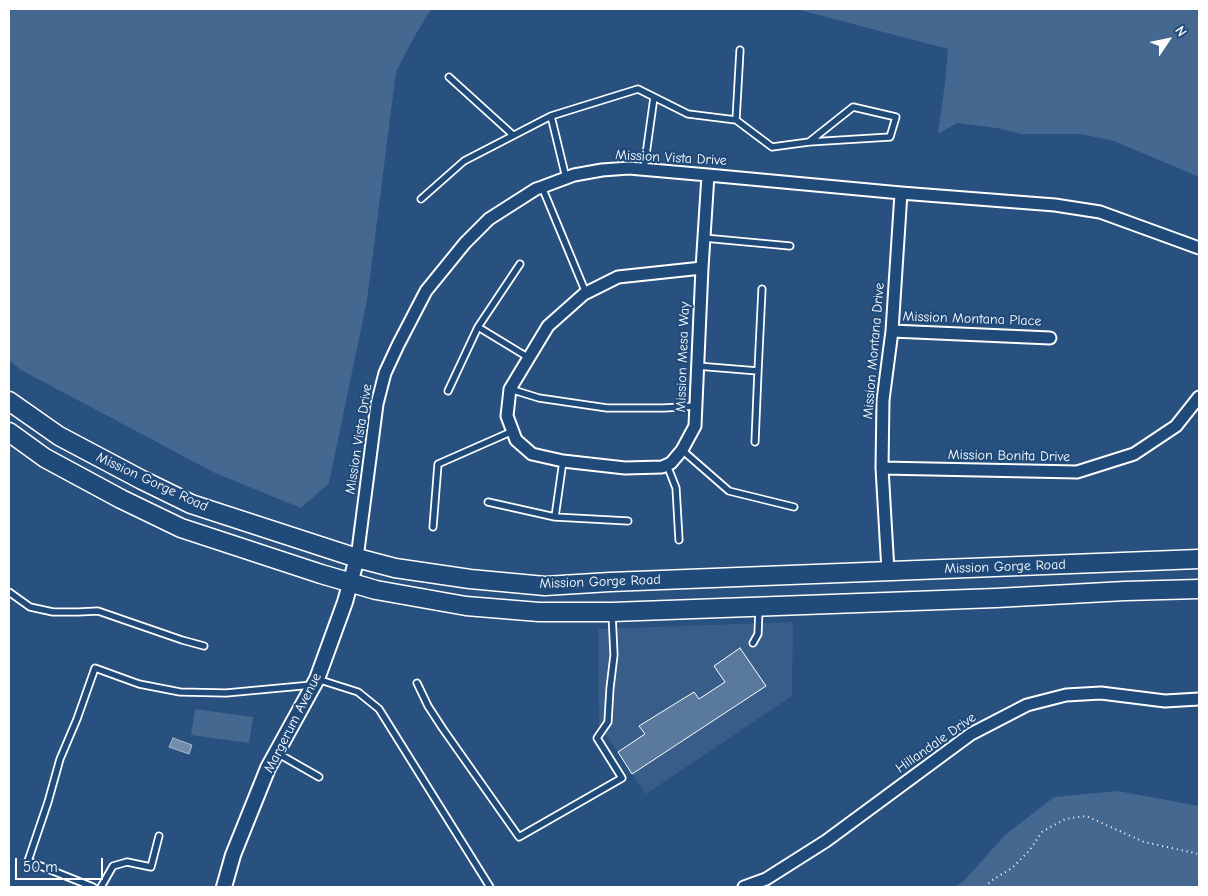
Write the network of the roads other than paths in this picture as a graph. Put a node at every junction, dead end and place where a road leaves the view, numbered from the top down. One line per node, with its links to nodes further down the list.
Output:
1 (740, 50): 5 (lane)
2 (450, 78): 6 (lane)
3 (654, 97): 4 (lane); 5 (lane); 8 (lane)
4 (551, 116): 6 (lane); 10 (lane)
5 (736, 120): 7 (lane)
6 (513, 136): 13 (lane)
7 (809, 142): 7 (lane)
8 (644, 170): 9 (street, Mission Vista Drive); 10 (street, Mission Vista Drive)
9 (708, 175): 12 (street, Mission Vista Drive); 14 (street, Mission Mesa Way)
10 (566, 178): 11 (street, Mission Vista Drive)
11 (542, 187): 20 (lane); 45 (street, Mission Vista Drive)
12 (901, 193): 16 (street, Mission Vista Drive); 22 (street, Mission Montana Drive)
13 (421, 199)
14 (704, 238): 15 (lane); 18 (street, Mission Mesa Way)
15 (790, 246)
16 (1199, 248)
17 (520, 264): 21 (lane)
18 (702, 268): 20 (street); 25 (street, Mission Mesa Way)
19 (762, 289): 26 (lane)
20 (586, 293): 24 (street)
21 (478, 327): 24 (lane); 28 (lane)
22 (892, 331): 23 (street, Mission Montana Place); 38 (street, Mission Montana Drive)
23 (1050, 338)
24 (529, 358): 27 (street)
25 (697, 366): 26 (lane); 31 (street, Mission Mesa Way)
26 (758, 371): 34 (lane)
27 (510, 389): 31 (lane); 32 (street)
28 (448, 391)
29 (1199, 397): 38 (street, Mission Bonita Drive)
30 (9, 401): 45 (main road, Mission Gorge Road)
31 (696, 406): 35 (street, Mission Mesa Way)
32 (513, 431): 36 (street); 43 (lane)
33 (9, 432): 48 (main road, Mission Gorge Road)
34 (755, 442)
35 (682, 450): 37 (street, Mission Mesa Way); 40 (lane)
36 (563, 461): 37 (street); 41 (lane)
37 (667, 465): 44 (lane)
38 (882, 468): 47 (street, Mission Montana Drive)
39 (488, 502): 41 (lane)
40 (794, 506)
41 (556, 517): 42 (lane)
42 (628, 521)
43 (433, 528)
44 (679, 540)
45 (357, 558): 47 (main road, Mission Gorge Road); 48 (street, Margerum Avenue)
46 (1199, 559): 47 (main road, Mission Gorge Road)
47 (888, 571)
48 (351, 583): 52 (main road, Mission Gorge Road); 55 (street, Margerum Avenue)
49 (1199, 589): 51 (main road, Mission Gorge Road)
50 (9, 592): 54 (lane)
51 (759, 606): 52 (main road, Mission Gorge Road); 53 (lane)
52 (612, 612): 56 (lane)
53 (753, 643)
54 (204, 646)
55 (316, 682): 58 (street, Margerum Avenue); 61 (lane); 64 (lane)
56 (417, 683)
57 (1199, 698): 65 (street, Hillandale Drive)
58 (277, 754): 59 (lane); 63 (street, Margerum Avenue)
59 (319, 777)
60 (159, 836): 62 (lane)
61 (93, 887)
62 (101, 887)
63 (224, 887)
64 (490, 887)
65 (744, 887)

